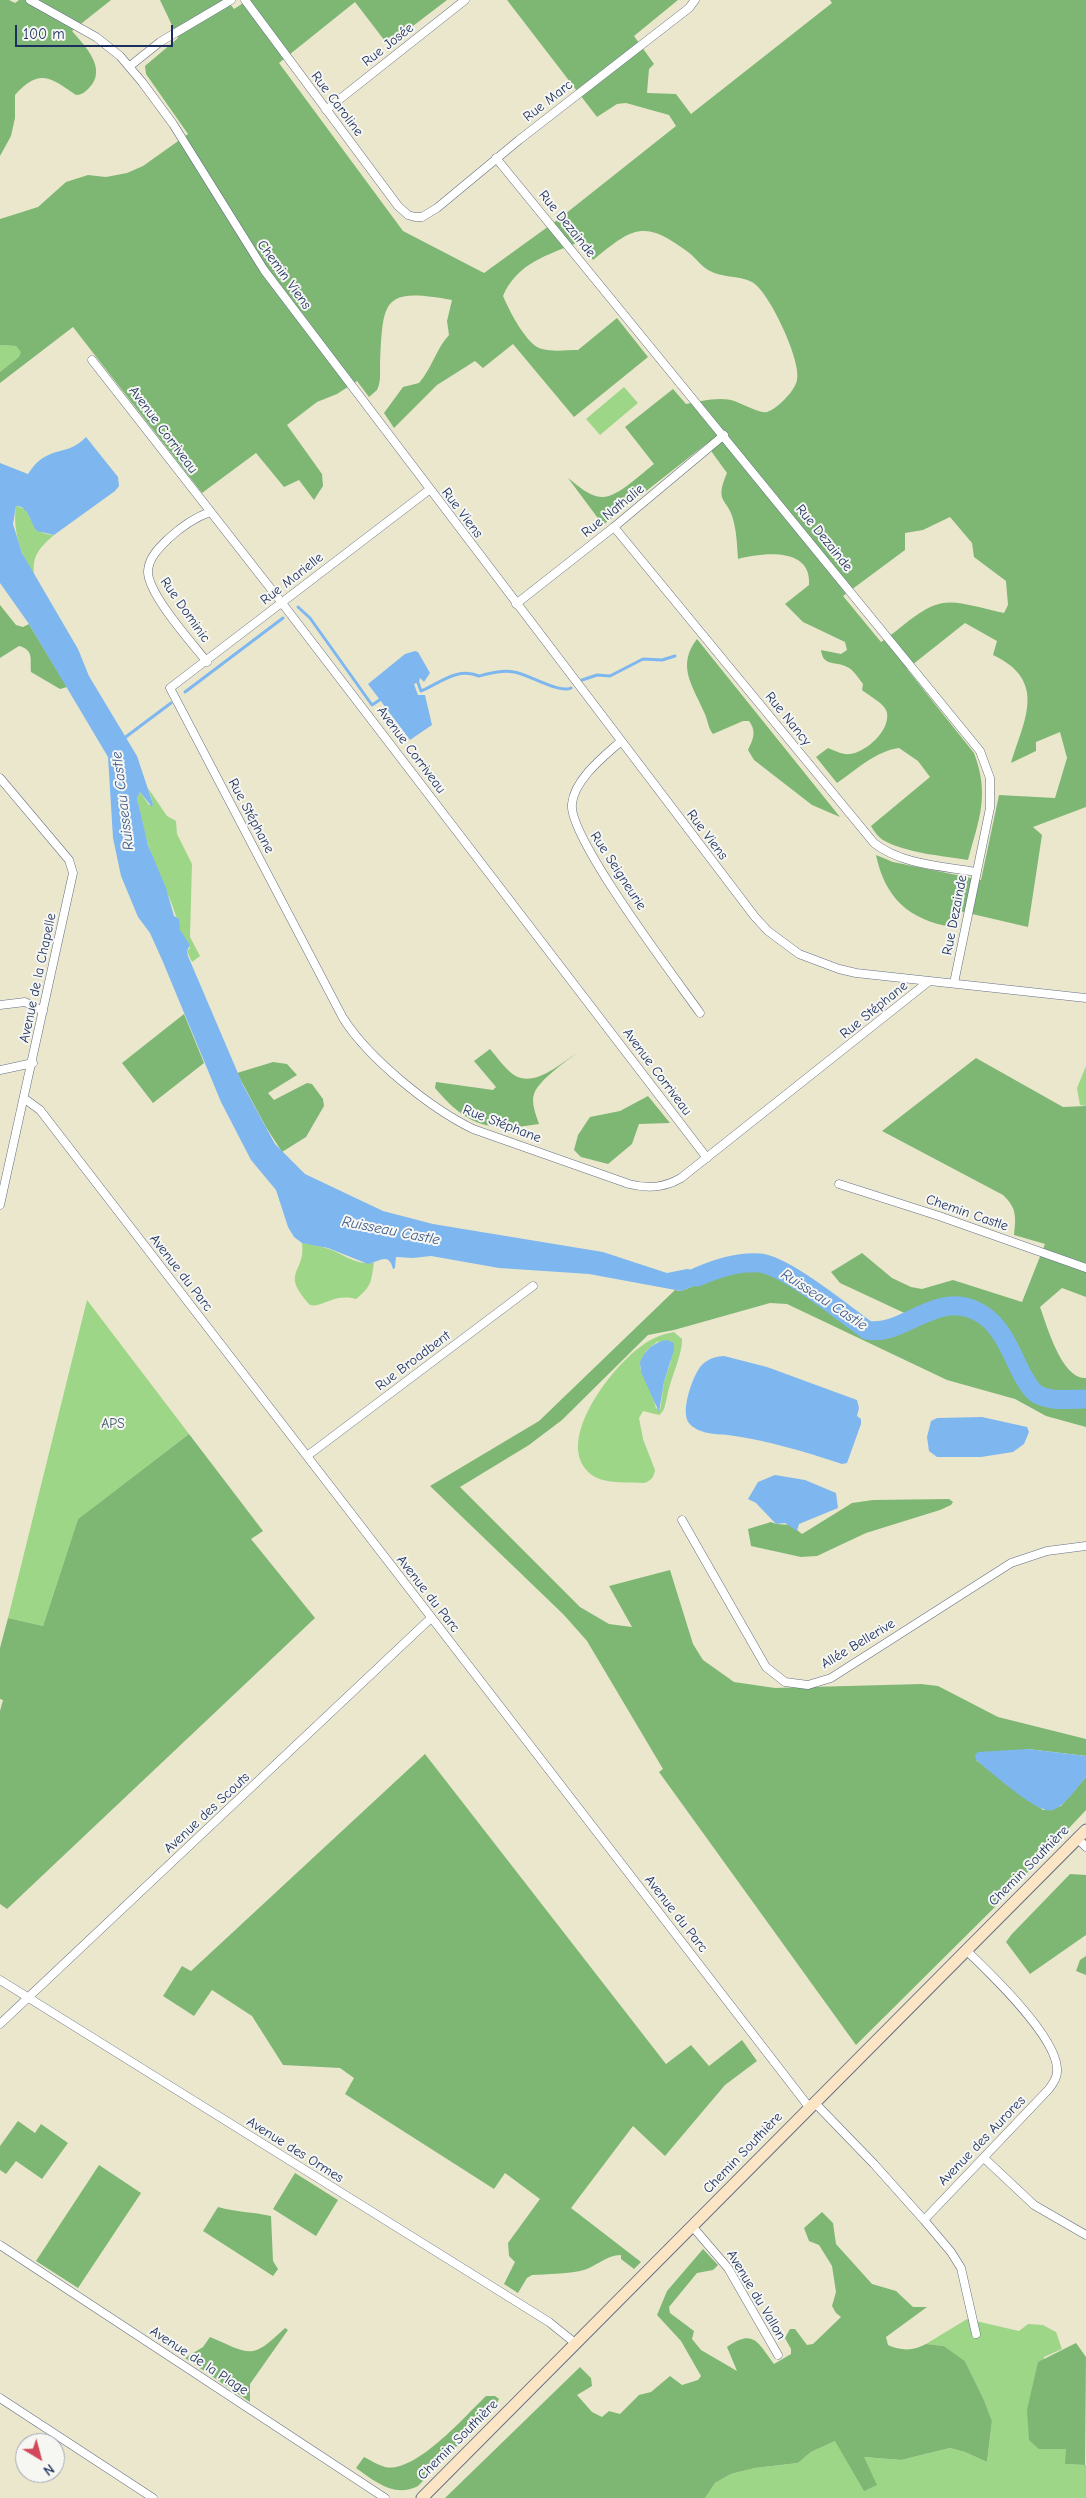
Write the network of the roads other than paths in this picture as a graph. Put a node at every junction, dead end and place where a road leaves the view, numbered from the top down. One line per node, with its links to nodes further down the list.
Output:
1 (30, 0): 6 (street)
2 (231, 0): 6 (street)
3 (245, 0): 7 (street, Rue Caroline)
4 (465, 0): 7 (street, Rue Josée)
5 (695, 0): 8 (street, Rue Marc)
6 (130, 66): 12 (street, Chemin Viens)
7 (326, 110): 9 (street, Rue Caroline)
8 (496, 158): 9 (street, Rue Marc); 11 (street, Rue Dezainde)
9 (415, 217)
10 (92, 360): 13 (street, Avenue Corriveau)
11 (724, 435): 14 (street, Rue Nathalie); 21 (street, Rue Dezainde)
12 (429, 490): 15 (street, Rue Marielle); 16 (street, Rue Viens)
13 (210, 512): 15 (street, Avenue Corriveau); 17 (street, Rue Dominic)
14 (614, 527): 16 (street, Rue Nathalie); 21 (street, Rue Nancy)
15 (282, 602): 17 (street, Rue Marielle); 31 (street, Avenue Corriveau)
16 (516, 604): 19 (street, Rue Viens)
17 (206, 662): 18 (street, Rue Marielle)
18 (170, 688): 31 (street, Rue Stéphane)
19 (620, 742): 22 (street, Rue Viens); 27 (street, Rue Seigneurie)
20 (0, 778): 26 (street, Avenue de la Chapelle)
21 (976, 872): 23 (street, Rue Dezainde)
22 (928, 982): 23 (street, Rue Viens); 31 (street, Rue Stéphane)
23 (954, 983): 24 (street, Rue Viens)
24 (1086, 998)
25 (0, 1005): 26 (street)
26 (43, 1010): 28 (street, Avenue de la Chapelle)
27 (700, 1013)
28 (33, 1063): 29 (street); 30 (street, Avenue de la Chapelle)
29 (0, 1070)
30 (25, 1099): 33 (street, Avenue de la Chapelle); 36 (street, Avenue du Parc)
31 (707, 1158)
32 (839, 1184): 34 (street, Chemin Castle)
33 (0, 1205)
34 (1086, 1268)
35 (533, 1286): 36 (street, Rue Broadbent)
36 (307, 1456): 39 (street, Avenue du Parc)
37 (682, 1520): 38 (street, Allée Bellerive)
38 (1086, 1546)
39 (431, 1618): 44 (street, Avenue des Scouts); 46 (street, Avenue du Parc)
40 (1086, 1830): 41 (street, Chemin Southière)
41 (1082, 1843): 42 (street, Chemin Southière)
42 (966, 1950): 46 (street, Chemin Southière); 47 (street, Avenue des Aurores)
43 (0, 1980): 44 (street, Avenue des Ormes)
44 (29, 1997): 45 (street, Avenue des Scouts); 53 (street, Avenue des Ormes)
45 (0, 2024)
46 (811, 2104): 48 (street); 49 (street, Chemin Southière)
47 (984, 2158): 48 (street, Avenue des Aurores); 50 (street)
48 (924, 2220): 52 (street)
49 (692, 2226): 53 (street, Chemin Southière); 54 (street, Avenue du Vallon)
50 (1086, 2235)
51 (0, 2245): 57 (street, Avenue de la Plage)
52 (976, 2334)
53 (575, 2343): 58 (street, Chemin Southière)
54 (778, 2355)
55 (0, 2398): 56 (street)
56 (153, 2498)
57 (385, 2498)
58 (422, 2498)

